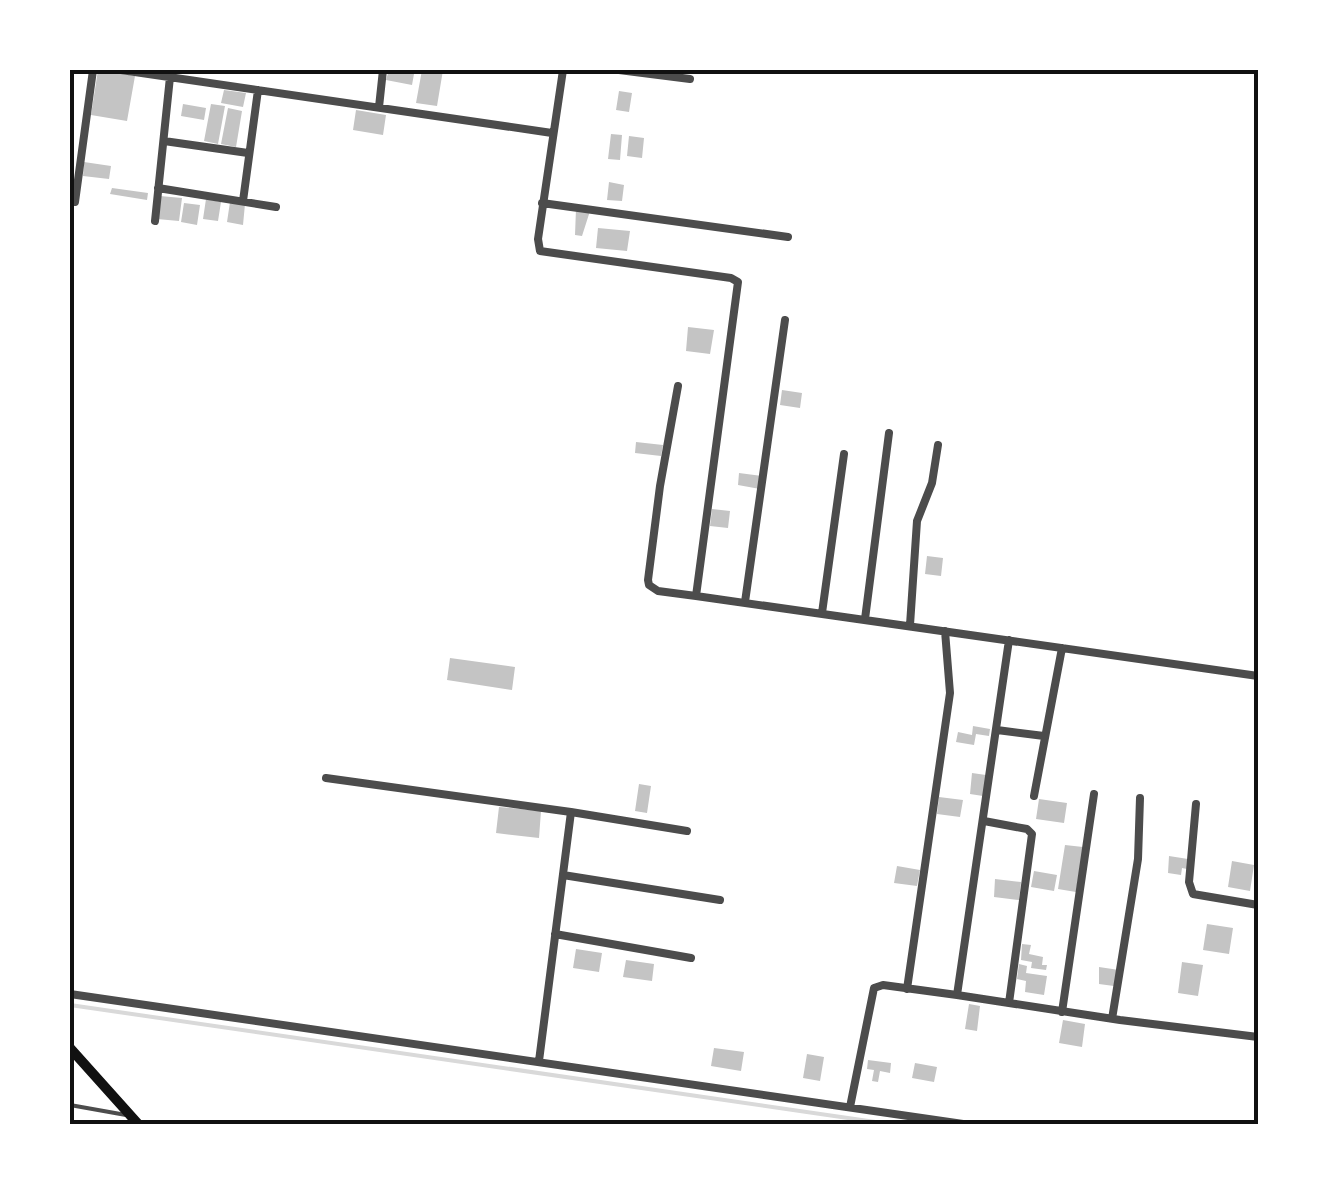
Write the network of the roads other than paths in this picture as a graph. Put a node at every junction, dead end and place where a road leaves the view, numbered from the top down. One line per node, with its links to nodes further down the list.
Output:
1 (93, 70): 13 (street)
2 (121, 70): 6 (street)
3 (382, 70): 9 (street)
4 (562, 70): 10 (street)
5 (619, 70): 7 (street)
6 (170, 77): 8 (street); 12 (street)
7 (690, 80)
8 (258, 90): 9 (street); 14 (street)
9 (379, 107): 10 (street)
10 (552, 133): 19 (street)
11 (70, 139): 13 (street)
12 (164, 140): 14 (street); 16 (street)
13 (83, 141): 15 (street)
14 (248, 153): 17 (street)
15 (74, 186): 18 (street)
16 (158, 188): 17 (street); 21 (street)
17 (243, 201): 20 (street)
18 (75, 202)
19 (542, 203): 22 (street); 28 (street)
20 (276, 207)
21 (155, 221)
22 (788, 237)
23 (785, 320): 29 (street)
24 (678, 386): 28 (street)
25 (889, 433): 31 (street)
26 (938, 445): 32 (street)
27 (844, 454): 30 (street)
28 (696, 596): 29 (street)
29 (745, 602): 30 (street)
30 (822, 613): 31 (street)
31 (865, 618): 32 (street)
32 (910, 625): 33 (street)
33 (946, 631): 34 (street); 52 (street)
34 (1009, 640): 35 (street); 37 (street)
35 (1062, 648): 36 (street); 38 (street)
36 (1258, 676)
37 (998, 730): 38 (street); 45 (street)
38 (1044, 736): 41 (street)
39 (326, 778): 44 (street)
40 (1094, 794): 56 (street)
41 (1034, 796)
42 (1140, 798): 57 (street)
43 (1196, 804): 49 (street)
44 (570, 812): 46 (street); 47 (street)
45 (984, 821): 54 (street); 55 (street)
46 (688, 831)
47 (563, 875): 48 (street); 50 (street)
48 (720, 900)
49 (1258, 904)
50 (555, 934): 51 (street); 60 (street)
51 (691, 958)
52 (908, 988): 54 (street); 62 (street)
53 (70, 994): 60 (street)
54 (957, 996): 55 (street)
55 (1009, 1003): 56 (street)
56 (1062, 1012): 57 (street)
57 (1112, 1019): 58 (street)
58 (1258, 1037)
59 (70, 1048): 63 (main road)
60 (539, 1062): 62 (street)
61 (70, 1105): 63 (lane)
62 (850, 1107): 66 (street)
63 (134, 1120)
64 (331, 1125): 65 (lane)
65 (352, 1125)
66 (970, 1125)

